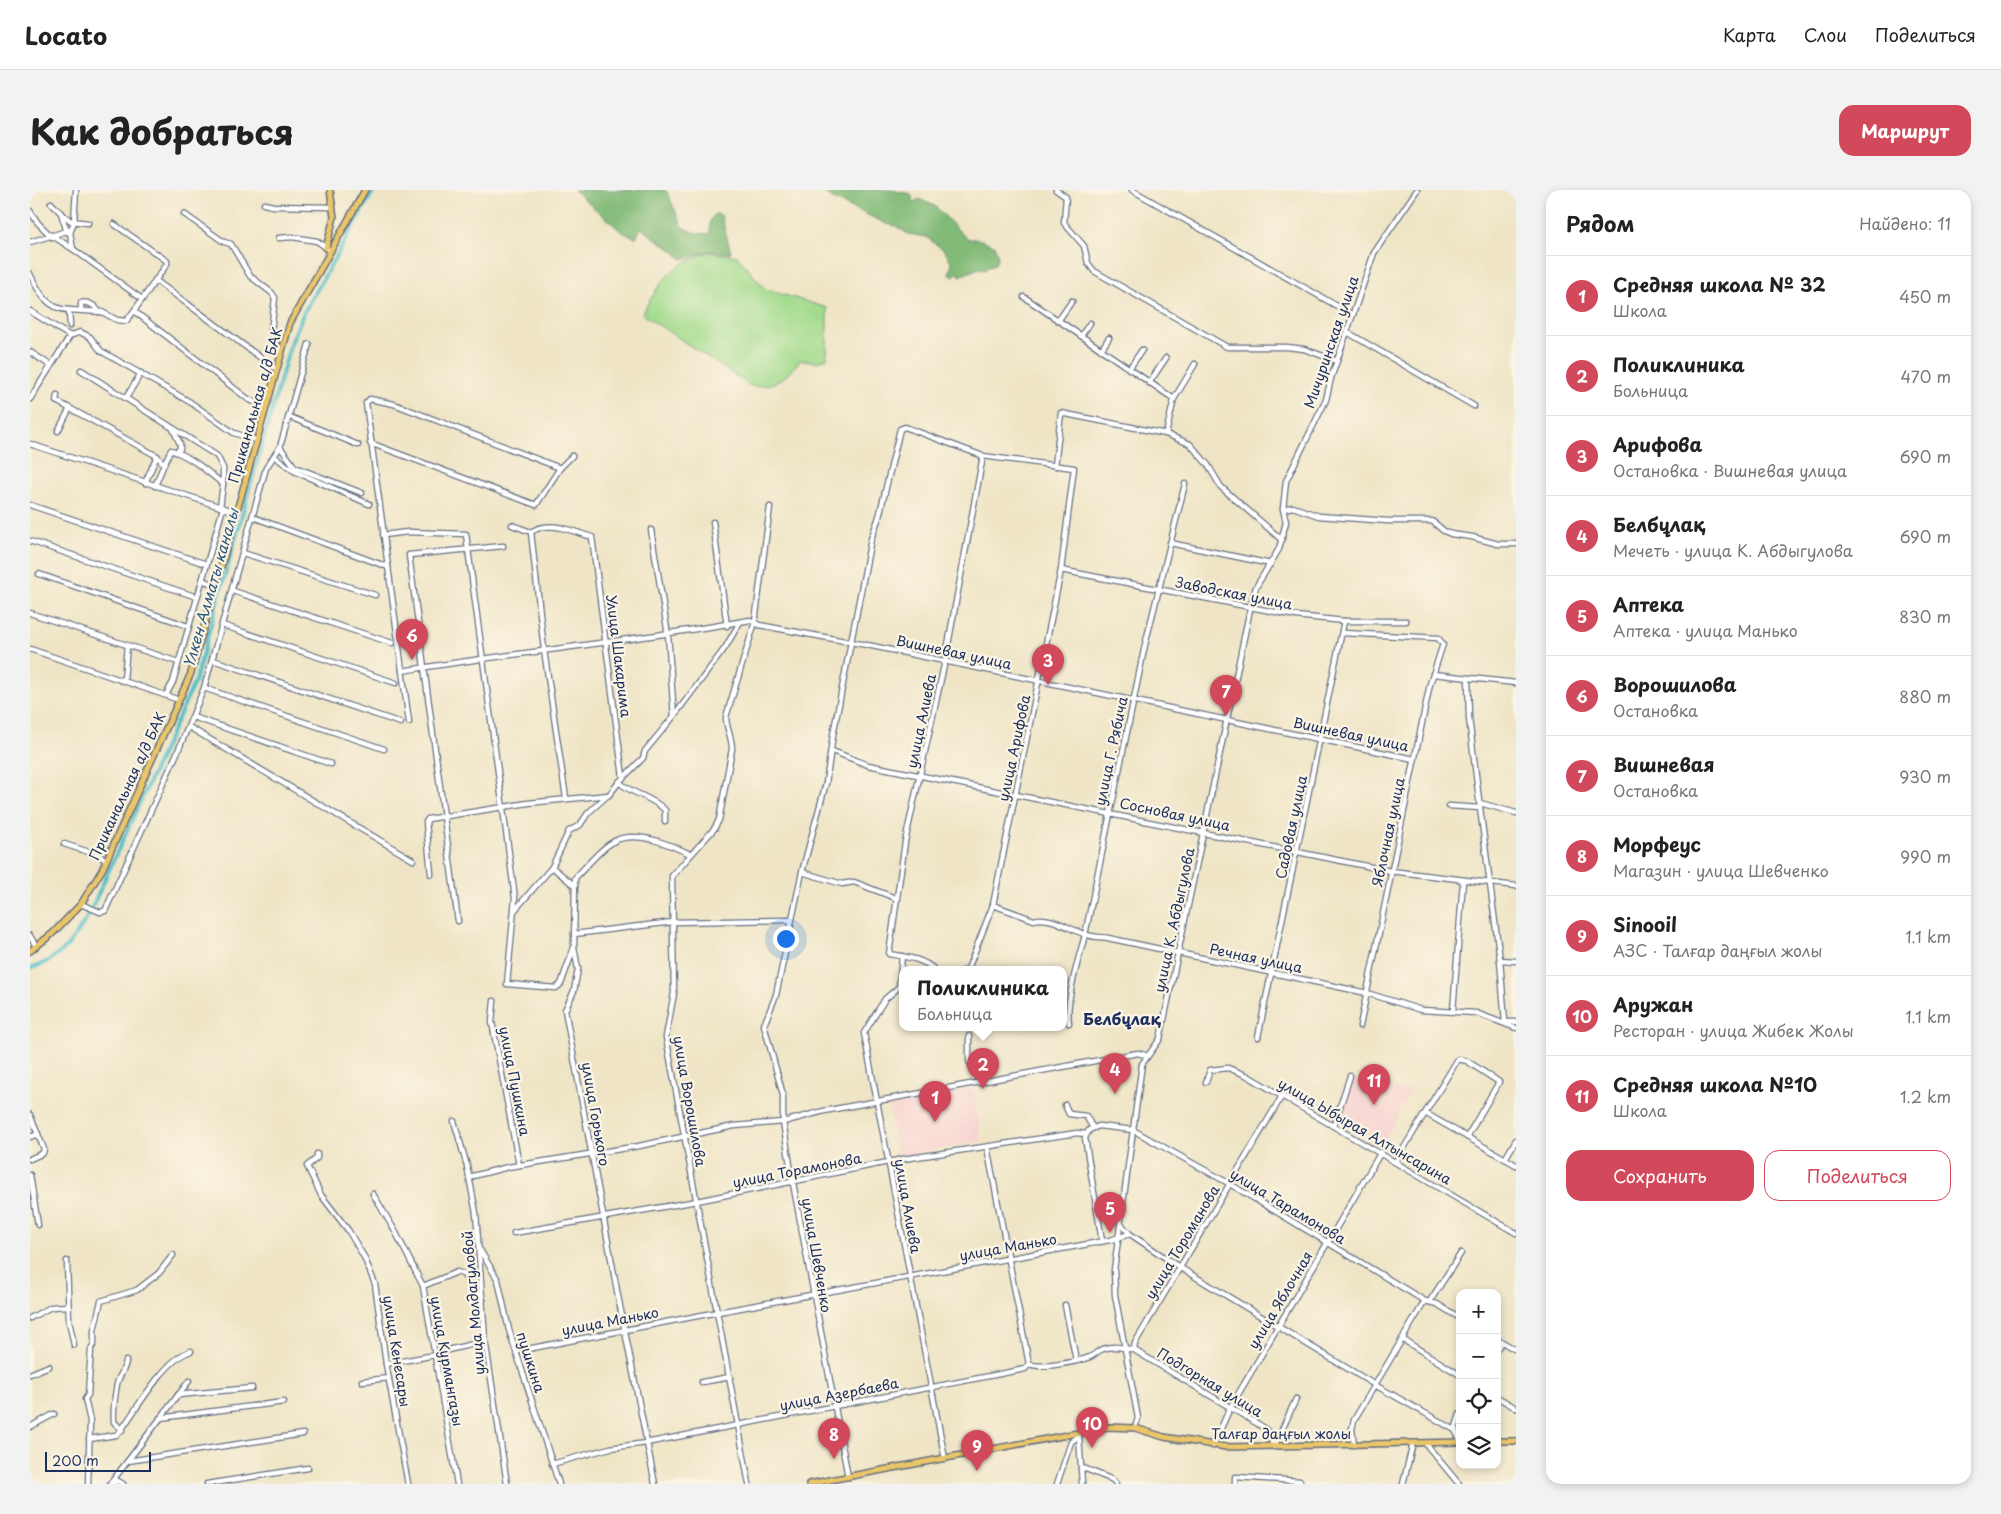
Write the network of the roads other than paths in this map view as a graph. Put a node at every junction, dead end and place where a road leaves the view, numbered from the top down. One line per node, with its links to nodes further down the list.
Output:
1 (76, 190): 13 (street)
2 (330, 190): 9 (main road)
3 (365, 190): 21 (main road, Приканальная а/д БАК)
4 (1056, 190): 46 (street)
5 (1132, 190): 32 (street)
6 (1417, 190): 32 (street, Мичуринская улица)
7 (51, 203): 11 (street)
8 (264, 204): 9 (street)
9 (332, 207): 21 (main road)
10 (30, 211): 17 (street)
11 (61, 213): 13 (street); 16 (street)
12 (184, 214): 44 (street)
13 (74, 221): 14 (street); 16 (street)
14 (88, 223)
15 (114, 224): 23 (street)
16 (69, 231): 17 (street); 20 (street)
17 (52, 237): 19 (street); 20 (street)
18 (279, 238): 21 (street)
19 (30, 242)
20 (73, 249): 25 (street)
21 (329, 250): 44 (main road, Приканальная а/д БАК)
22 (30, 274): 27 (street)
23 (155, 280): 25 (street); 49 (street)
24 (1024, 297): 33 (street)
25 (142, 299): 31 (street)
26 (1072, 301): 33 (street)
27 (69, 310): 28 (street); 35 (street)
28 (80, 310): 30 (street); 30 (street)
29 (30, 311): 37 (street)
30 (99, 312): 31 (street)
31 (134, 312): 59 (street)
32 (1353, 315): 36 (street, Мичуринская улица)
33 (1058, 321): 38 (street)
34 (1090, 323): 38 (street)
35 (70, 326)
36 (1347, 332): 46 (street, Мичуринская улица); 58 (street)
37 (70, 336): 48 (street); 52 (street)
38 (1081, 336): 41 (street)
39 (1109, 338): 41 (street)
40 (309, 344): 61 (street)
41 (1101, 350): 50 (street)
42 (1142, 350): 50 (street)
43 (30, 352): 48 (street)
44 (281, 354): 49 (main road, Приканальная а/д БАК)
45 (1166, 358): 53 (street)
46 (1337, 361): 87 (street, Мичуринская улица)
47 (1195, 364): 57 (street)
48 (50, 365): 55 (street)
49 (276, 369): 59 (main road, Приканальная а/д БАК)
50 (1130, 369): 53 (street)
51 (82, 370): 56 (street)
52 (141, 373): 56 (street); 65 (street)
53 (1150, 383): 57 (street)
54 (57, 395): 60 (street)
55 (30, 397)
56 (126, 398): 62 (street)
57 (1174, 398): 64 (street)
58 (1474, 406)
59 (266, 407): 65 (main road, Приканальная а/д БАК)
60 (70, 408): 63 (street); 71 (street)
61 (290, 417): 68 (street); 69 (street)
62 (172, 428): 70 (street); 79 (street)
63 (58, 430)
64 (1166, 434): 76 (street); 95 (street)
65 (256, 440): 88 (main road, Приканальная а/д БАК)
66 (370, 443): 77 (street); 77 (street); 94 (street)
67 (30, 444): 78 (street)
68 (358, 445)
69 (280, 447): 72 (street); 82 (street)
70 (176, 452): 75 (street); 79 (street)
71 (156, 456): 75 (street); 78 (street)
72 (274, 456): 83 (street); 89 (street)
73 (572, 456): 77 (street)
74 (983, 456): 76 (street); 126 (street, улица Шевченко); 132 (street, улица Алиева)
75 (164, 464): 81 (street)
76 (1055, 466): 105 (street, улица Арифова)
77 (560, 468)
78 (145, 483): 81 (street)
79 (223, 484): 86 (street)
80 (1185, 484): 97 (street, улица Г. Рябича)
81 (155, 486): 86 (street)
82 (362, 493)
83 (369, 504)
84 (30, 505): 102 (street)
85 (770, 506): 118 (street, улица Ворошилова)
86 (221, 507): 88 (street); 102 (street)
87 (1283, 509): 95 (street, улица К. Абдыгулова); 98 (street)
88 (236, 512): 108 (main road, Приканальная а/д БАК)
89 (253, 517): 101 (street); 104 (street)
90 (713, 522): 121 (street)
91 (512, 525): 93 (street)
92 (651, 530): 123 (street)
93 (531, 532): 124 (street, Улица Шакарима); 129 (street)
94 (383, 535): 100 (street); 104 (street)
95 (1282, 540): 103 (street, улица К. Абдыгулова)
96 (30, 541): 112 (street)
97 (1170, 543): 103 (street); 109 (street, улица Г. Рябича)
98 (1516, 544)
99 (503, 546): 100 (street)
100 (467, 548): 130 (street); 134 (street)
101 (243, 553): 110 (street); 111 (street)
102 (206, 564): 107 (street)
103 (1271, 564): 113 (street, улица К. Абдыгулова)
104 (388, 567): 135 (street)
105 (1061, 570): 109 (street, Заводская улица); 139 (street, улица Арифова)
106 (39, 574): 120 (street)
107 (202, 580): 108 (street); 112 (street)
108 (215, 585): 144 (main road, Приканальная а/д БАК)
109 (1158, 590): 113 (street, Заводская улица); 145 (street, улица Г. Рябича)
110 (233, 591): 119 (street); 125 (street)
111 (375, 595)
112 (197, 597): 120 (street)
113 (1250, 609): 115 (street, Заводская улица); 148 (street, улица К. Абдыгулова)
114 (30, 613): 127 (street)
115 (1344, 621): 116 (street, Заводская улица); 122 (street, Садовая улица)
116 (1406, 621)
117 (740, 622): 118 (street, Вишневая улица); 121 (street, Вишневая улица); 146 (street)
118 (755, 622): 126 (street, Вишневая улица); 173 (street, улица Ворошилова)
119 (222, 625): 131 (street); 140 (street)
120 (188, 626): 133 (street)
121 (727, 626): 123 (street, Вишневая улица)
122 (1343, 633): 136 (street, Яблочная улица); 152 (street, Садовая улица)
123 (668, 635): 124 (street, Вишневая улица); 146 (street)
124 (607, 642): 129 (street, Вишневая улица); 158 (street, Улица Шакарима)
125 (392, 643)
126 (852, 643): 132 (street, Вишневая улица); 154 (street, улица Шевченко)
127 (127, 646): 133 (street); 138 (street)
128 (30, 648): 138 (street)
129 (544, 650): 130 (street, Вишневая улица); 162 (street)
130 (482, 658): 134 (street, Вишневая улица); 165 (street)
131 (213, 660): 142 (street); 150 (street)
132 (945, 661): 139 (street, Вишневая улица); 157 (street, улица Алиева)
133 (178, 662): 143 (street)
134 (424, 668): 135 (street, Вишневая улица); 168 (street)
135 (402, 671): 149 (street)
136 (1433, 674): 137 (street); 155 (street, Яблочная улица)
137 (1468, 678): 141 (street); 163 (street)
138 (124, 680): 143 (street)
139 (1039, 682): 145 (street, Вишневая улица); 160 (street, улица Арифова)
140 (396, 683)
141 (1516, 683)
142 (204, 688): 147 (street); 153 (street)
143 (166, 695): 144 (street)
144 (179, 700): 174 (main road, Приканальная а/д БАК)
145 (1133, 701): 148 (street, Вишневая улица); 166 (street, улица Г. Рябича)
146 (674, 716): 158 (street)
147 (193, 717): 151 (street); 156 (street)
148 (1227, 720): 152 (street, Вишневая улица); 170 (street, улица К. Абдыгулова)
149 (409, 722)
150 (401, 723)
151 (189, 727): 175 (street); 185 (street)
152 (1321, 739): 155 (street, Вишневая улица); 172 (street, Садовая улица)
153 (384, 749)
154 (832, 751): 157 (street, Сосновая улица); 178 (street, улица Шевченко)
155 (1414, 759): 177 (street, Яблочная улица)
156 (331, 764)
157 (921, 774): 160 (street, Сосновая улица); 184 (street, улица Алиева)
158 (623, 777): 159 (street)
159 (619, 782): 161 (street); 169 (street)
160 (1016, 793): 166 (street, Сосновая улица); 186 (street, улица Арифова)
161 (608, 795): 162 (street); 176 (street)
162 (566, 798): 165 (street)
163 (1480, 805): 164 (street); 167 (street); 181 (street)
164 (1449, 806)
165 (504, 808): 168 (street); 187 (street)
166 (1110, 812): 170 (street, Сосновая улица); 192 (street, улица Г. Рябича)
167 (1516, 813)
168 (444, 817): 179 (street); 188 (street)
169 (665, 821)
170 (1204, 831): 172 (street, Сосновая улица); 197 (street, улица К. Абдыгулова)
171 (64, 844): 174 (street)
172 (1297, 851): 177 (street, Сосновая улица); 204 (street, Садовая улица)
173 (690, 854): 182 (street); 190 (street, улица Ворошилова)
174 (106, 860): 185 (main road, Приканальная а/д БАК)
175 (413, 860)
176 (552, 867): 182 (street); 187 (street)
177 (1391, 871): 180 (street, Сосновая улица); 206 (street, Яблочная улица)
178 (802, 872): 184 (street); 189 (street, улица Шевченко)
179 (431, 874)
180 (1463, 881): 181 (street, Сосновая улица); 208 (street)
181 (1490, 883): 183 (street, Сосновая улица); 199 (street)
182 (575, 886): 191 (street, улица Горького)
183 (1516, 886)
184 (898, 899): 198 (street, улица Алиева)
185 (81, 904): 194 (main road, Приканальная а/д БАК)
186 (993, 905): 192 (street, Речная улица); 203 (street, улица Арифова)
187 (514, 911): 195 (street)
188 (458, 920)
189 (791, 920): 190 (street); 228 (street, улица Шевченко)
190 (673, 922): 191 (street); 234 (street, улица Ворошилова)
191 (574, 934): 195 (street, улица Горького)
192 (1085, 935): 197 (street, Речная улица); 211 (street, улица Г. Рябича)
193 (30, 936): 194 (street)
194 (36, 946): 196 (main road, Приканальная а/д БАК)
195 (574, 947): 240 (street, улица Горького)
196 (30, 951)
197 (1178, 953): 204 (street, Речная улица); 216 (street, улица К. Абдыгулова)
198 (902, 956): 201 (street, улица Алиева); 202 (street)
199 (1500, 960): 200 (street); 209 (street)
200 (1516, 961)
201 (901, 966)
202 (930, 966)
203 (969, 966)
204 (1272, 972): 206 (street, Речная улица); 215 (street, Садовая улица)
205 (899, 987): 223 (street, улица Алиева)
206 (1367, 993): 208 (street, Речная улица); 212 (street, Яблочная улица)
207 (494, 1001): 247 (street, улица Пушкина)
208 (1453, 1011): 209 (street, Речная улица)
209 (1505, 1022): 210 (street); 213 (street, Речная улица)
210 (1516, 1022)
211 (1069, 1024)
212 (1360, 1026)
213 (1516, 1028)
214 (969, 1036): 220 (street)
215 (1258, 1037)
216 (1148, 1056): 219 (street, улица К. Абдыгулова); 220 (street)
217 (1350, 1076): 229 (street)
218 (1134, 1079): 219 (street)
219 (1140, 1079): 231 (street, улица К. Абдыгулова)
220 (981, 1082): 223 (street)
221 (1206, 1082): 222 (street, улица Ыбырая Алтынсарина)
222 (1282, 1096): 229 (street, улица Ыбырая Алтынсарина); 251 (street, улица Тороманова)
223 (877, 1102): 228 (street); 245 (street, улица Алиева)
224 (1065, 1105): 230 (street)
225 (1425, 1113): 236 (street); 236 (street); 244 (street)
226 (30, 1115): 232 (street)
227 (454, 1121): 249 (street, улица Молдагуловой)
228 (783, 1122): 234 (street); 250 (street, улица Шевченко)
229 (1334, 1125): 239 (street, улица Ыбырая Алтынсарина)
230 (1093, 1128): 231 (street, улица Тарамонова); 233 (street)
231 (1133, 1130): 251 (street, улица Тарамонова); 255 (street, улица К. Абдыгулова)
232 (38, 1134): 235 (street); 242 (street)
233 (1086, 1134): 238 (street, улица Торамонова); 261 (street)
234 (685, 1136): 240 (street); 253 (street, улица Ворошилова)
235 (30, 1137)
236 (1468, 1138): 243 (street)
237 (1516, 1140): 243 (street)
238 (987, 1146): 245 (street, улица Торамонова); 266 (street)
239 (1381, 1152): 244 (street, улица Ыбырая Алтынсарина); 262 (street, улица Яблочная)
240 (592, 1153): 247 (street); 254 (street, улица Горького)
241 (317, 1154): 294 (street, улица Кенесары)
242 (30, 1159)
243 (1506, 1159): 246 (street)
244 (1396, 1162): 258 (street, улица Ыбырая Алтынсарина)
245 (888, 1163): 250 (street, улица Торамонова); 269 (street, улица Алиева)
246 (1516, 1165)
247 (519, 1166): 249 (street)
248 (30, 1175): 256 (street)
249 (469, 1177): 263 (street, улица Молдагуловой)
250 (793, 1183): 253 (street, улица Торамонова); 271 (street, улица Шевченко)
251 (1230, 1184): 262 (street, улица Тарамонова); 268 (street, улица Тороманова)
252 (373, 1194): 270 (street, улица Курмангазы)
253 (696, 1201): 254 (street, улица Торамонова); 277 (street, улица Ворошилова)
254 (604, 1218): 257 (street, улица Торамонова); 281 (street, улица Горького)
255 (1120, 1222): 259 (street); 260 (street, улица К. Абдыгулова)
256 (38, 1225)
257 (514, 1233)
258 (1516, 1233)
259 (1130, 1234): 260 (street, улица Манько); 268 (street)
260 (1118, 1238): 261 (street, улица Манько); 286 (street, улица К. Абдыгулова)
261 (1102, 1241): 266 (street, улица Манько)
262 (1327, 1242): 273 (street, улица Тарамонова); 280 (street, улица Яблочная)
263 (479, 1248): 272 (street, улица Молдагуловой); 290 (street, пушкина)
264 (1461, 1253): 273 (street)
265 (173, 1256): 324 (street)
266 (1009, 1259): 269 (street, улица Манько); 295 (street)
267 (67, 1261): 275 (street)
268 (1179, 1267): 280 (street); 287 (street, улица Тороманова)
269 (909, 1276): 271 (street, улица Манько); 306 (street, улица Алиева)
270 (423, 1286): 272 (street); 291 (street, улица Курмангазы)
271 (813, 1294): 277 (street, улица Манько); 311 (street, улица Шевченко)
272 (483, 1300): 283 (street, улица Молдагуловой)
273 (1428, 1301): 278 (street, улица Тарамонова); 282 (street)
274 (1065, 1305): 293 (street)
275 (68, 1306): 279 (street); 285 (street)
276 (30, 1311): 279 (street)
277 (718, 1312): 281 (street, улица Манько); 299 (street, улица Ворошилова)
278 (1456, 1316)
279 (31, 1318)
280 (1277, 1326): 304 (street); 312 (street, улица Яблочная)
281 (625, 1330): 290 (street, улица Манько); 328 (street, улица Горького)
282 (1402, 1339): 297 (street); 304 (street)
283 (486, 1341): 291 (street); 346 (street, улица Молдагуловой)
284 (1501, 1341): 288 (street)
285 (74, 1345)
286 (1125, 1348): 287 (street, Подгорная улица); 293 (street, улица Азербаева); 319 (street, улица К. Абдыгулова)
287 (1134, 1350): 312 (street, Подгорная улица)
288 (1516, 1350)
289 (192, 1351): 320 (street)
290 (517, 1351): 336 (street, пушкина)
291 (435, 1354): 294 (street); 345 (street, улица Курмангазы)
292 (126, 1360): 320 (street)
293 (1076, 1360): 295 (street, улица Азербаева)
294 (386, 1364): 300 (street, улица Кенесары)
295 (1029, 1364): 306 (street, улица Азербаева)
296 (49, 1366): 298 (street)
297 (1456, 1373)
298 (30, 1374)
299 (730, 1377): 303 (street); 316 (street, улица Ворошилова)
300 (389, 1378): 302 (street); 344 (street, улица Кенесары)
301 (188, 1381): 307 (street)
302 (362, 1381)
303 (702, 1382)
304 (1375, 1384): 321 (street); 331 (street)
305 (252, 1388): 307 (street)
306 (930, 1388): 311 (street, улица Азербаева); 334 (street, улица Алиева)
307 (178, 1395): 315 (street)
308 (1296, 1399): 333 (street)
309 (1501, 1399): 313 (street)
310 (284, 1402): 315 (street)
311 (834, 1407): 316 (street, улица Азербаева); 339 (street, улица Шевченко)
312 (1230, 1408): 332 (street, улица Яблочная); 333 (street, Подгорная улица)
313 (1516, 1408)
314 (54, 1414): 318 (street)
315 (160, 1418): 335 (street)
316 (739, 1424): 328 (street, улица Азербаева); 349 (street, улица Ворошилова)
317 (1457, 1424): 321 (street)
318 (30, 1427)
319 (1135, 1428): 323 (main road, Талғар даңғыл жолы); 332 (main road, Талғар даңғыл жолы)
320 (122, 1429): 324 (street)
321 (1455, 1430)
322 (303, 1434): 335 (street)
323 (1080, 1434): 334 (main road, Талғар даңғыл жолы); 337 (street); 351 (street)
324 (89, 1439): 340 (street)
325 (1456, 1441): 330 (main road, Талғар даңғыл жолы)
326 (1501, 1441): 327 (main road)
327 (1516, 1441)
328 (646, 1443): 336 (street, улица Азербаева); 348 (street, улица Горького)
329 (1413, 1443): 330 (main road, Талғар даңғыл жолы); 331 (main road, Талғар даңғыл жолы); 356 (street)
330 (1424, 1443): 357 (street)
331 (1354, 1445): 333 (main road, Талғар даңғыл жолы)
332 (1213, 1446): 333 (main road, Талғар даңғыл жолы)
333 (1274, 1447)
334 (945, 1459): 339 (main road, Талғар даңғыл жолы)
335 (128, 1461): 341 (street)
336 (552, 1464): 347 (street, пушкина)
337 (1081, 1467): 352 (street); 353 (street)
338 (308, 1468): 343 (street)
339 (848, 1477): 350 (main road, Талғар даңғыл жолы)
340 (88, 1484)
341 (110, 1484): 342 (street)
342 (123, 1484)
343 (207, 1484)
344 (408, 1484)
345 (457, 1484)
346 (507, 1484)
347 (559, 1484)
348 (656, 1484)
349 (749, 1484)
350 (809, 1484)
351 (1057, 1484)
352 (1082, 1484)
353 (1116, 1484)
354 (1235, 1484): 355 (street)
355 (1300, 1484)
356 (1404, 1484)
357 (1459, 1484)

